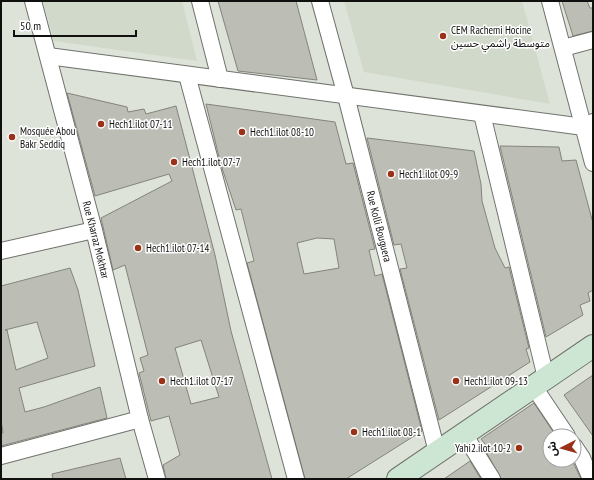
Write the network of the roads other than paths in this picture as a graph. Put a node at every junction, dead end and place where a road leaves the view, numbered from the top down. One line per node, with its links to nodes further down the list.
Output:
1 (33, 1): 7 (street, Rue Kharraz Mokhtar)
2 (200, 1): 9 (street)
3 (320, 1): 10 (street, Rue Kolli Bouguera)
4 (550, 1): 6 (street)
5 (593, 40): 6 (street)
6 (563, 48): 12 (street)
7 (48, 56): 8 (street); 14 (street, Rue Kharraz Mokhtar)
8 (187, 75): 9 (street); 25 (street)
9 (220, 79): 10 (street)
10 (346, 96): 11 (street); 21 (street, Rue Kolli Bouguera)
11 (482, 114): 12 (street); 17 (street)
12 (588, 125): 13 (street)
13 (593, 162)
14 (94, 230): 15 (street); 18 (street, Rue Kharraz Mokhtar)
15 (1, 251)
16 (593, 346): 17 (main road)
17 (540, 382): 19 (street); 20 (main road)
18 (140, 419): 22 (street); 24 (street, Rue Kharraz Mokhtar)
19 (563, 428)
20 (464, 434): 21 (main road); 27 (street)
21 (437, 452): 26 (main road)
22 (1, 456)
23 (582, 458): 28 (street)
24 (157, 479)
25 (296, 479)
26 (398, 479)
27 (492, 479)
28 (591, 479)

